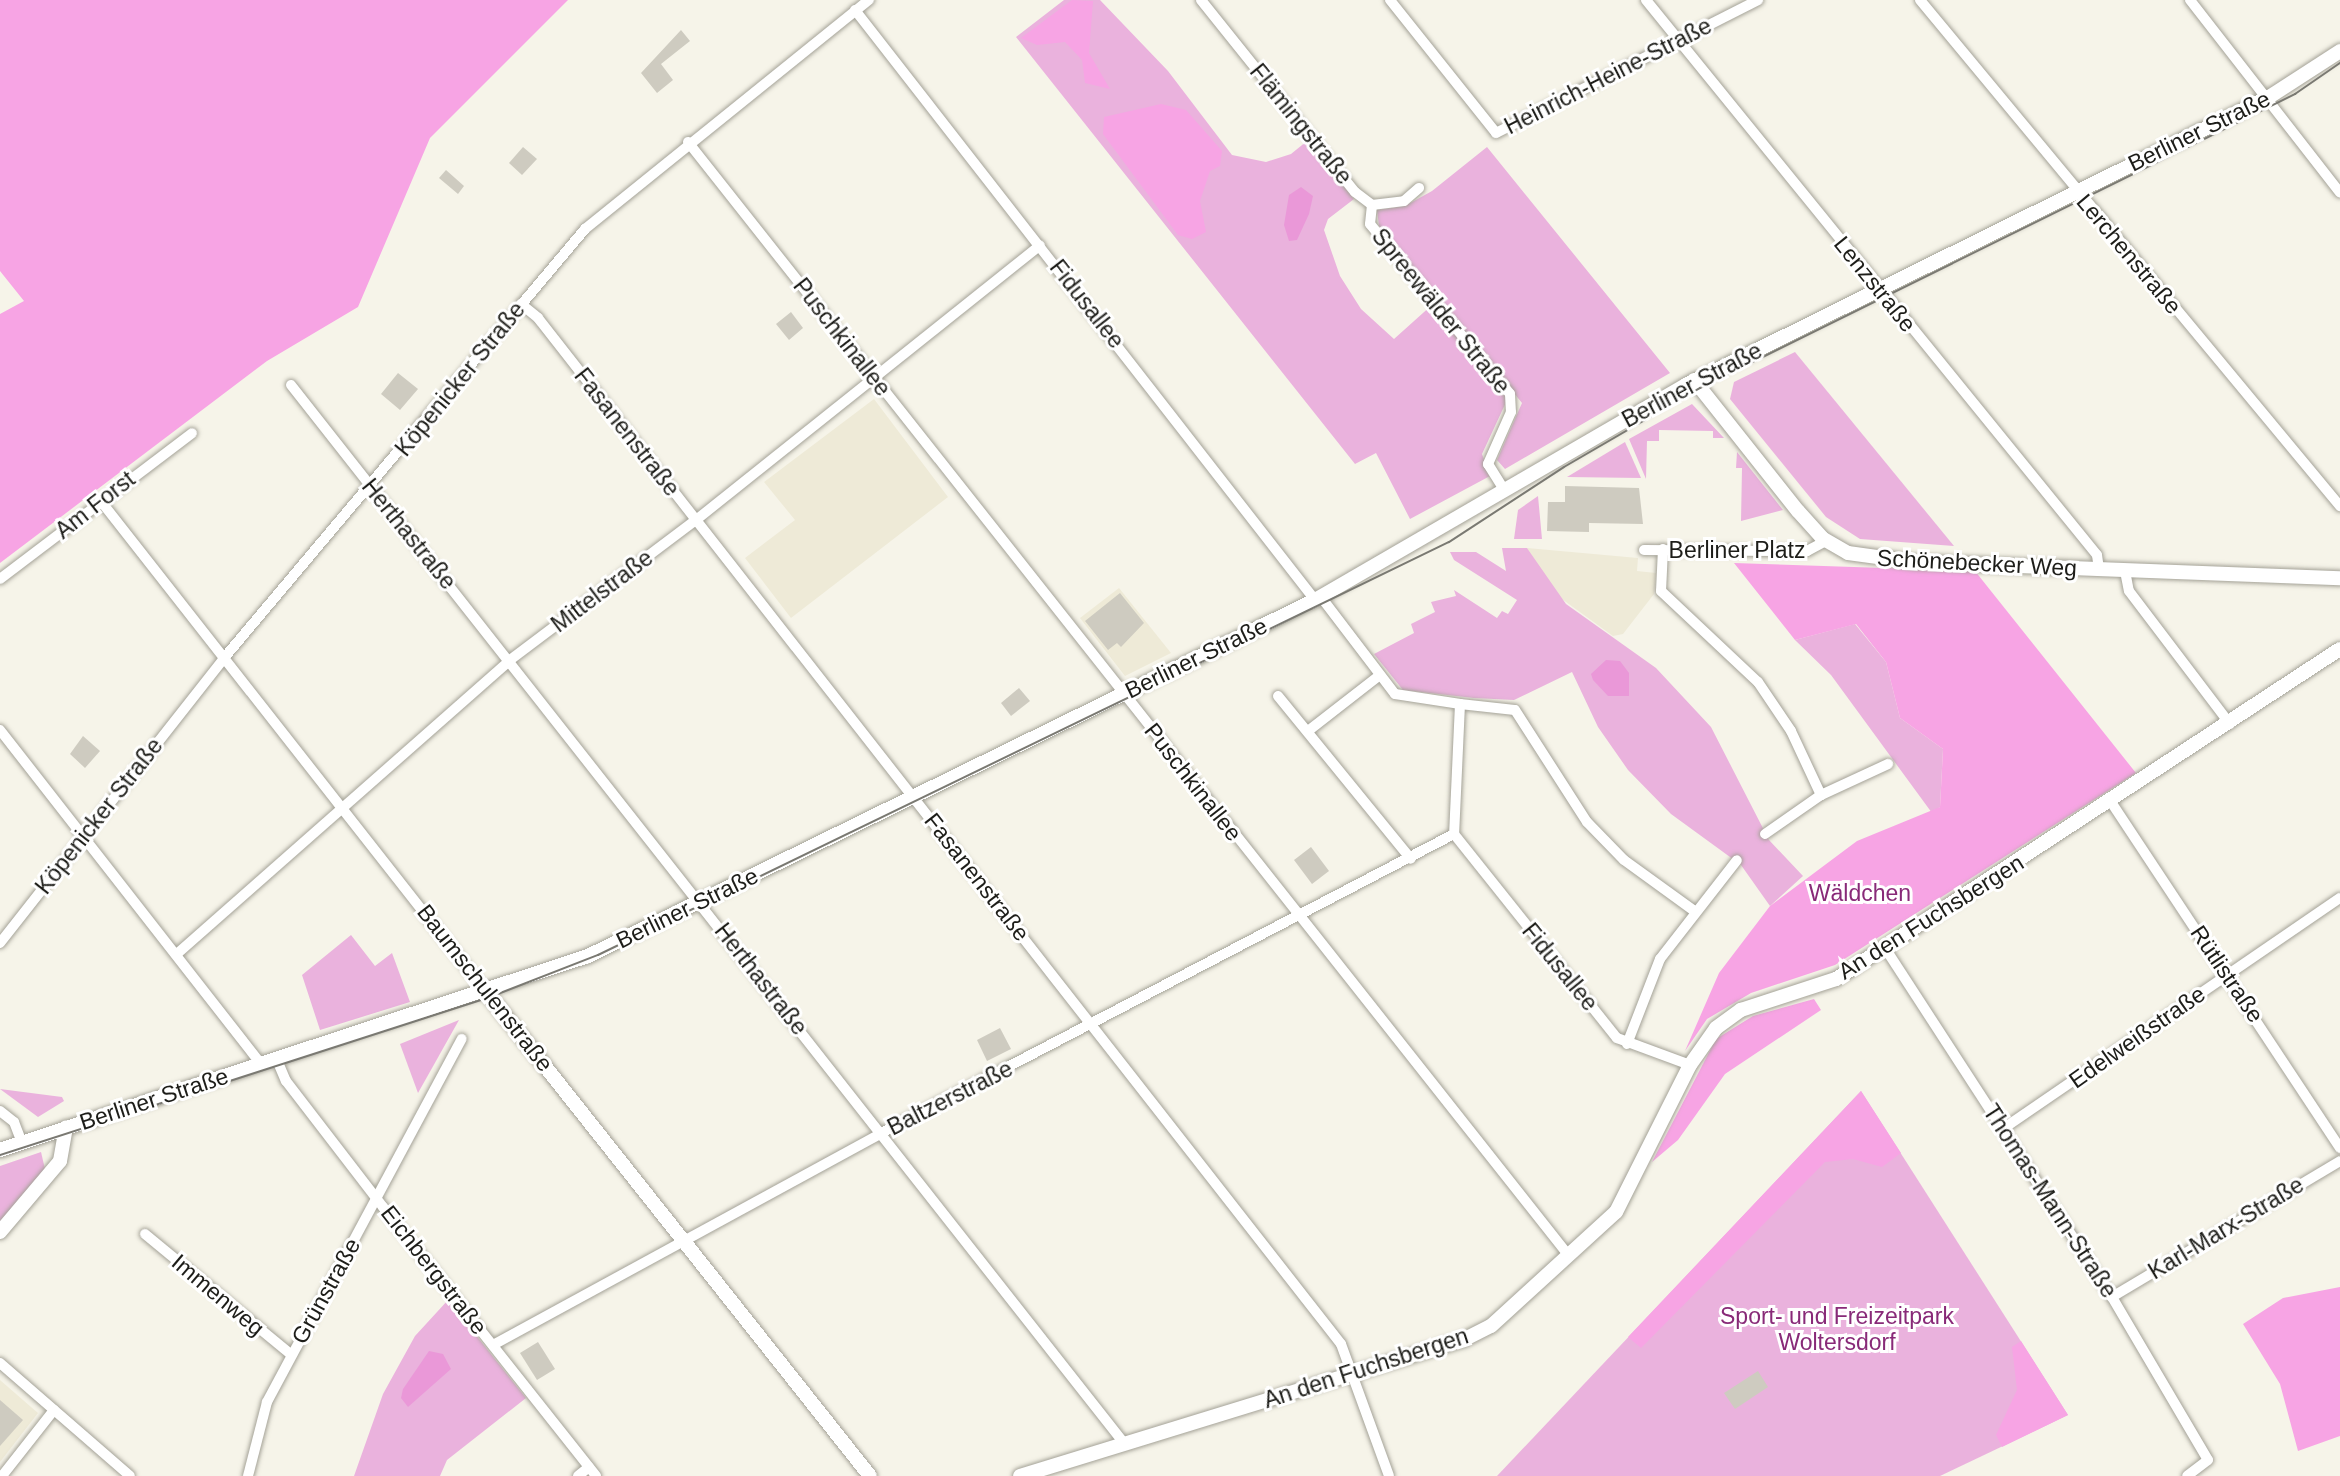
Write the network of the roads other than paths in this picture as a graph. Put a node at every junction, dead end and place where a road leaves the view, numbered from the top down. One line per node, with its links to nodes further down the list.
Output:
1 (869, 0): 8 (street, Köpenicker Straße)
2 (1202, 0): 16 (street, Flämingstraße)
3 (1390, 0): 9 (street, Heinrich-Heine-Straße)
4 (1646, 0): 9 (street, Lenzstraße)
5 (1758, 0): 9 (street, Heinrich-Heine-Straße)
6 (1920, 0): 14 (street, Lerchenstraße)
7 (2190, 0): 11 (street)
8 (855, 10): 12 (street, Köpenicker Straße); 17 (street, Fidusallee)
9 (1679, 41): 18 (street, Lenzstraße)
10 (2340, 51): 11 (street, Berliner Straße)
11 (2269, 97): 14 (street, Berliner Straße); 15 (street)
12 (688, 142): 19 (street, Köpenicker Straße); 20 (street, Puschkinallee)
13 (1419, 188): 16 (street)
14 (2076, 191): 18 (street, Berliner Straße); 27 (street, Lerchenstraße)
15 (2340, 193)
16 (1372, 205): 25 (street, Spreewälder Straße)
17 (1040, 245): 20 (street, Mittelstraße); 36 (street, Fidusallee)
18 (1880, 289): 21 (street, Berliner Straße); 32 (street, Lenzstraße)
19 (521, 304): 24 (street, Köpenicker Straße); 28 (street, Fasanenstraße)
20 (872, 375): 28 (street, Mittelstraße); 41 (street, Puschkinallee)
21 (1694, 380): 25 (street, Berliner Straße); 29 (street, Schönebecker Weg)
22 (290, 385): 24 (street, Herthastraße)
23 (192, 433): 26 (street, Am Forst)
24 (371, 486): 38 (street, Köpenicker Straße); 39 (street, Herthastraße)
25 (1505, 491): 36 (street, Berliner Straße)
26 (100, 500): 35 (street, Am Forst); 38 (street, Baumschulenstraße)
27 (2340, 506)
28 (696, 520): 39 (street, Mittelstraße); 49 (street, Fasanenstraße)
29 (1826, 541): 30 (street, Berliner Platz); 32 (street, Schönebecker Weg)
30 (1663, 549): 31 (street, Berliner Platz); 48 (street)
31 (1644, 550)
32 (2099, 569): 33 (street, Schönebecker Weg)
33 (2124, 570): 34 (street, Schönebecker Weg); 44 (street)
34 (2340, 578)
35 (0, 579)
36 (1318, 599): 40 (street, Fidusallee); 41 (street, Berliner Straße)
37 (2340, 649): 44 (street, An den Fuchsbergen)
38 (224, 658): 51 (street, Baumschulenstraße); 54 (street, Köpenicker Straße)
39 (510, 660): 51 (street, Mittelstraße); 58 (street, Herthastraße)
40 (1380, 675): 43 (street, Fidusallee); 46 (street)
41 (1124, 694): 49 (street, Berliner Straße); 60 (street, Puschkinallee)
42 (1278, 696): 46 (street)
43 (1460, 704): 52 (street); 59 (street, Fidusallee)
44 (2230, 724): 50 (street, An den Fuchsbergen)
45 (0, 730): 54 (street)
46 (1308, 731): 55 (street)
47 (1888, 764): 48 (street)
48 (1821, 795): 53 (street)
49 (915, 798): 58 (street, Berliner Straße); 66 (street, Fasanenstraße)
50 (2111, 803): 62 (street, An den Fuchsbergen); 64 (street, Rütlistraße)
51 (343, 810): 63 (street, Mittelstraße); 65 (street, Baumschulenstraße)
52 (1454, 834): 55 (street); 68 (street, Fidusallee)
53 (1765, 834)
54 (81, 837): 61 (street, Köpenicker Straße); 63 (street)
55 (1411, 859): 60 (street, Baltzerstraße)
56 (1737, 860): 59 (street)
57 (2340, 898): 64 (street, Edelweißstraße)
58 (700, 902): 65 (street, Berliner Straße); 74 (street, Herthastraße)
59 (1693, 910): 68 (street)
60 (1299, 915): 66 (street, Baltzerstraße); 84 (street, Puschkinallee)
61 (0, 943)
62 (1885, 948): 71 (street, An den Fuchsbergen); 73 (street, Thomas-Mann-Straße)
63 (178, 953): 70 (street)
64 (2227, 974): 73 (street, Edelweißstraße); 77 (street, Rütlistraße)
65 (487, 993): 69 (street, Berliner Straße); 83 (street, Baumschulenstraße)
66 (1092, 1025): 74 (street, Baltzerstraße); 89 (street, Fasanenstraße)
67 (461, 1039): 80 (street, Grünstraße)
68 (1627, 1044): 71 (street)
69 (277, 1060): 70 (street, Berliner Straße); 80 (street, Eichbergstraße)
70 (262, 1065): 75 (street, Berliner Straße)
71 (1690, 1065): 84 (street, An den Fuchsbergen)
72 (0, 1111): 76 (street)
73 (2004, 1128): 85 (street, Thomas-Mann-Straße)
74 (883, 1132): 83 (street, Baltzerstraße); 91 (street, Herthastraße)
75 (66, 1135): 76 (street, Berliner Straße); 81 (street)
76 (22, 1143): 78 (street, Berliner Straße)
77 (2340, 1148)
78 (0, 1150)
79 (2340, 1161): 85 (street, Karl-Marx-Straße)
80 (377, 1198): 86 (street, Eichbergstraße); 87 (street, Grünstraße)
81 (0, 1232)
82 (145, 1234): 87 (street, Immenweg)
83 (684, 1240): 86 (street, Baltzerstraße); 97 (street, Baumschulenstraße)
84 (1569, 1256): 89 (street, An den Fuchsbergen)
85 (2112, 1297): 100 (street, Thomas-Mann-Straße)
86 (494, 1345): 92 (street, Eichbergstraße)
87 (292, 1355): 95 (street, Grünstraße)
88 (0, 1363): 90 (street)
89 (1350, 1374): 91 (street, An den Fuchsbergen); 99 (street, Fasanenstraße)
90 (54, 1410): 93 (street); 94 (street)
91 (1124, 1443): 98 (street, An den Fuchsbergen)
92 (593, 1471): 96 (street)
93 (2, 1476)
94 (130, 1476)
95 (248, 1476)
96 (578, 1476)
97 (870, 1476)
98 (1020, 1476)
99 (1389, 1476)
100 (2187, 1476)

